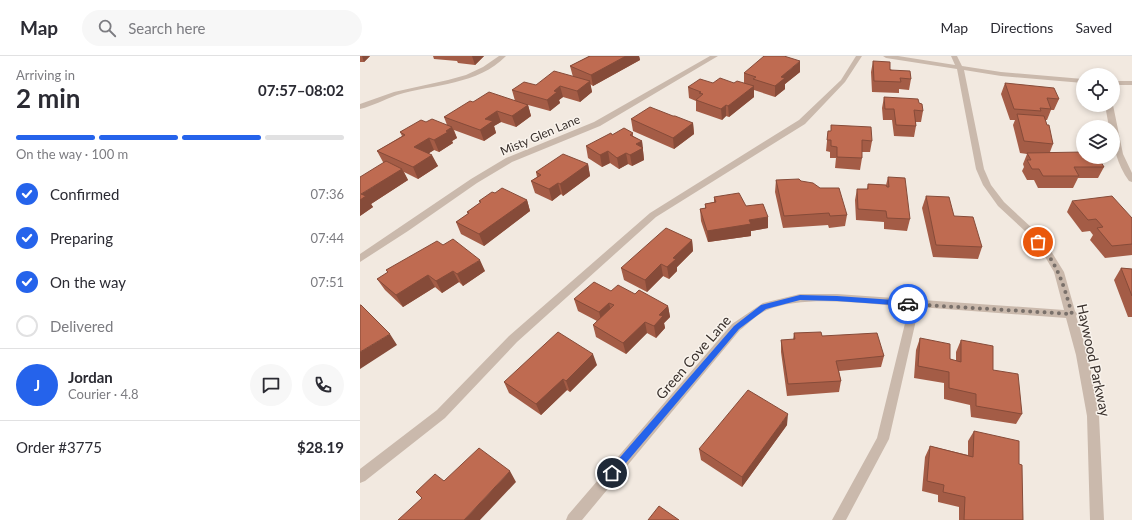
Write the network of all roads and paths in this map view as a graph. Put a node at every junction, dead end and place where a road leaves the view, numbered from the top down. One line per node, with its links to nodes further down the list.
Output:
1 (503, 56): 10 (street)
2 (715, 56): 13 (street, Misty Glen Lane)
3 (858, 56): 16 (street)
4 (886, 56): 6 (street)
5 (954, 56): 6 (street, Haywood Parkway)
6 (960, 69): 7 (street); 15 (street, Haywood Parkway)
7 (1076, 81)
8 (1120, 83): 9 (street)
9 (1132, 83)
10 (360, 107)
11 (1111, 112): 12 (street)
12 (1132, 179)
13 (360, 259)
14 (916, 304): 15 (street, Green Cove Lane); 17 (street, Green Cove Lane); 18 (street)
15 (1072, 314): 19 (street, Haywood Parkway)
16 (360, 477)
17 (572, 520)
18 (839, 520)
19 (1097, 520)

